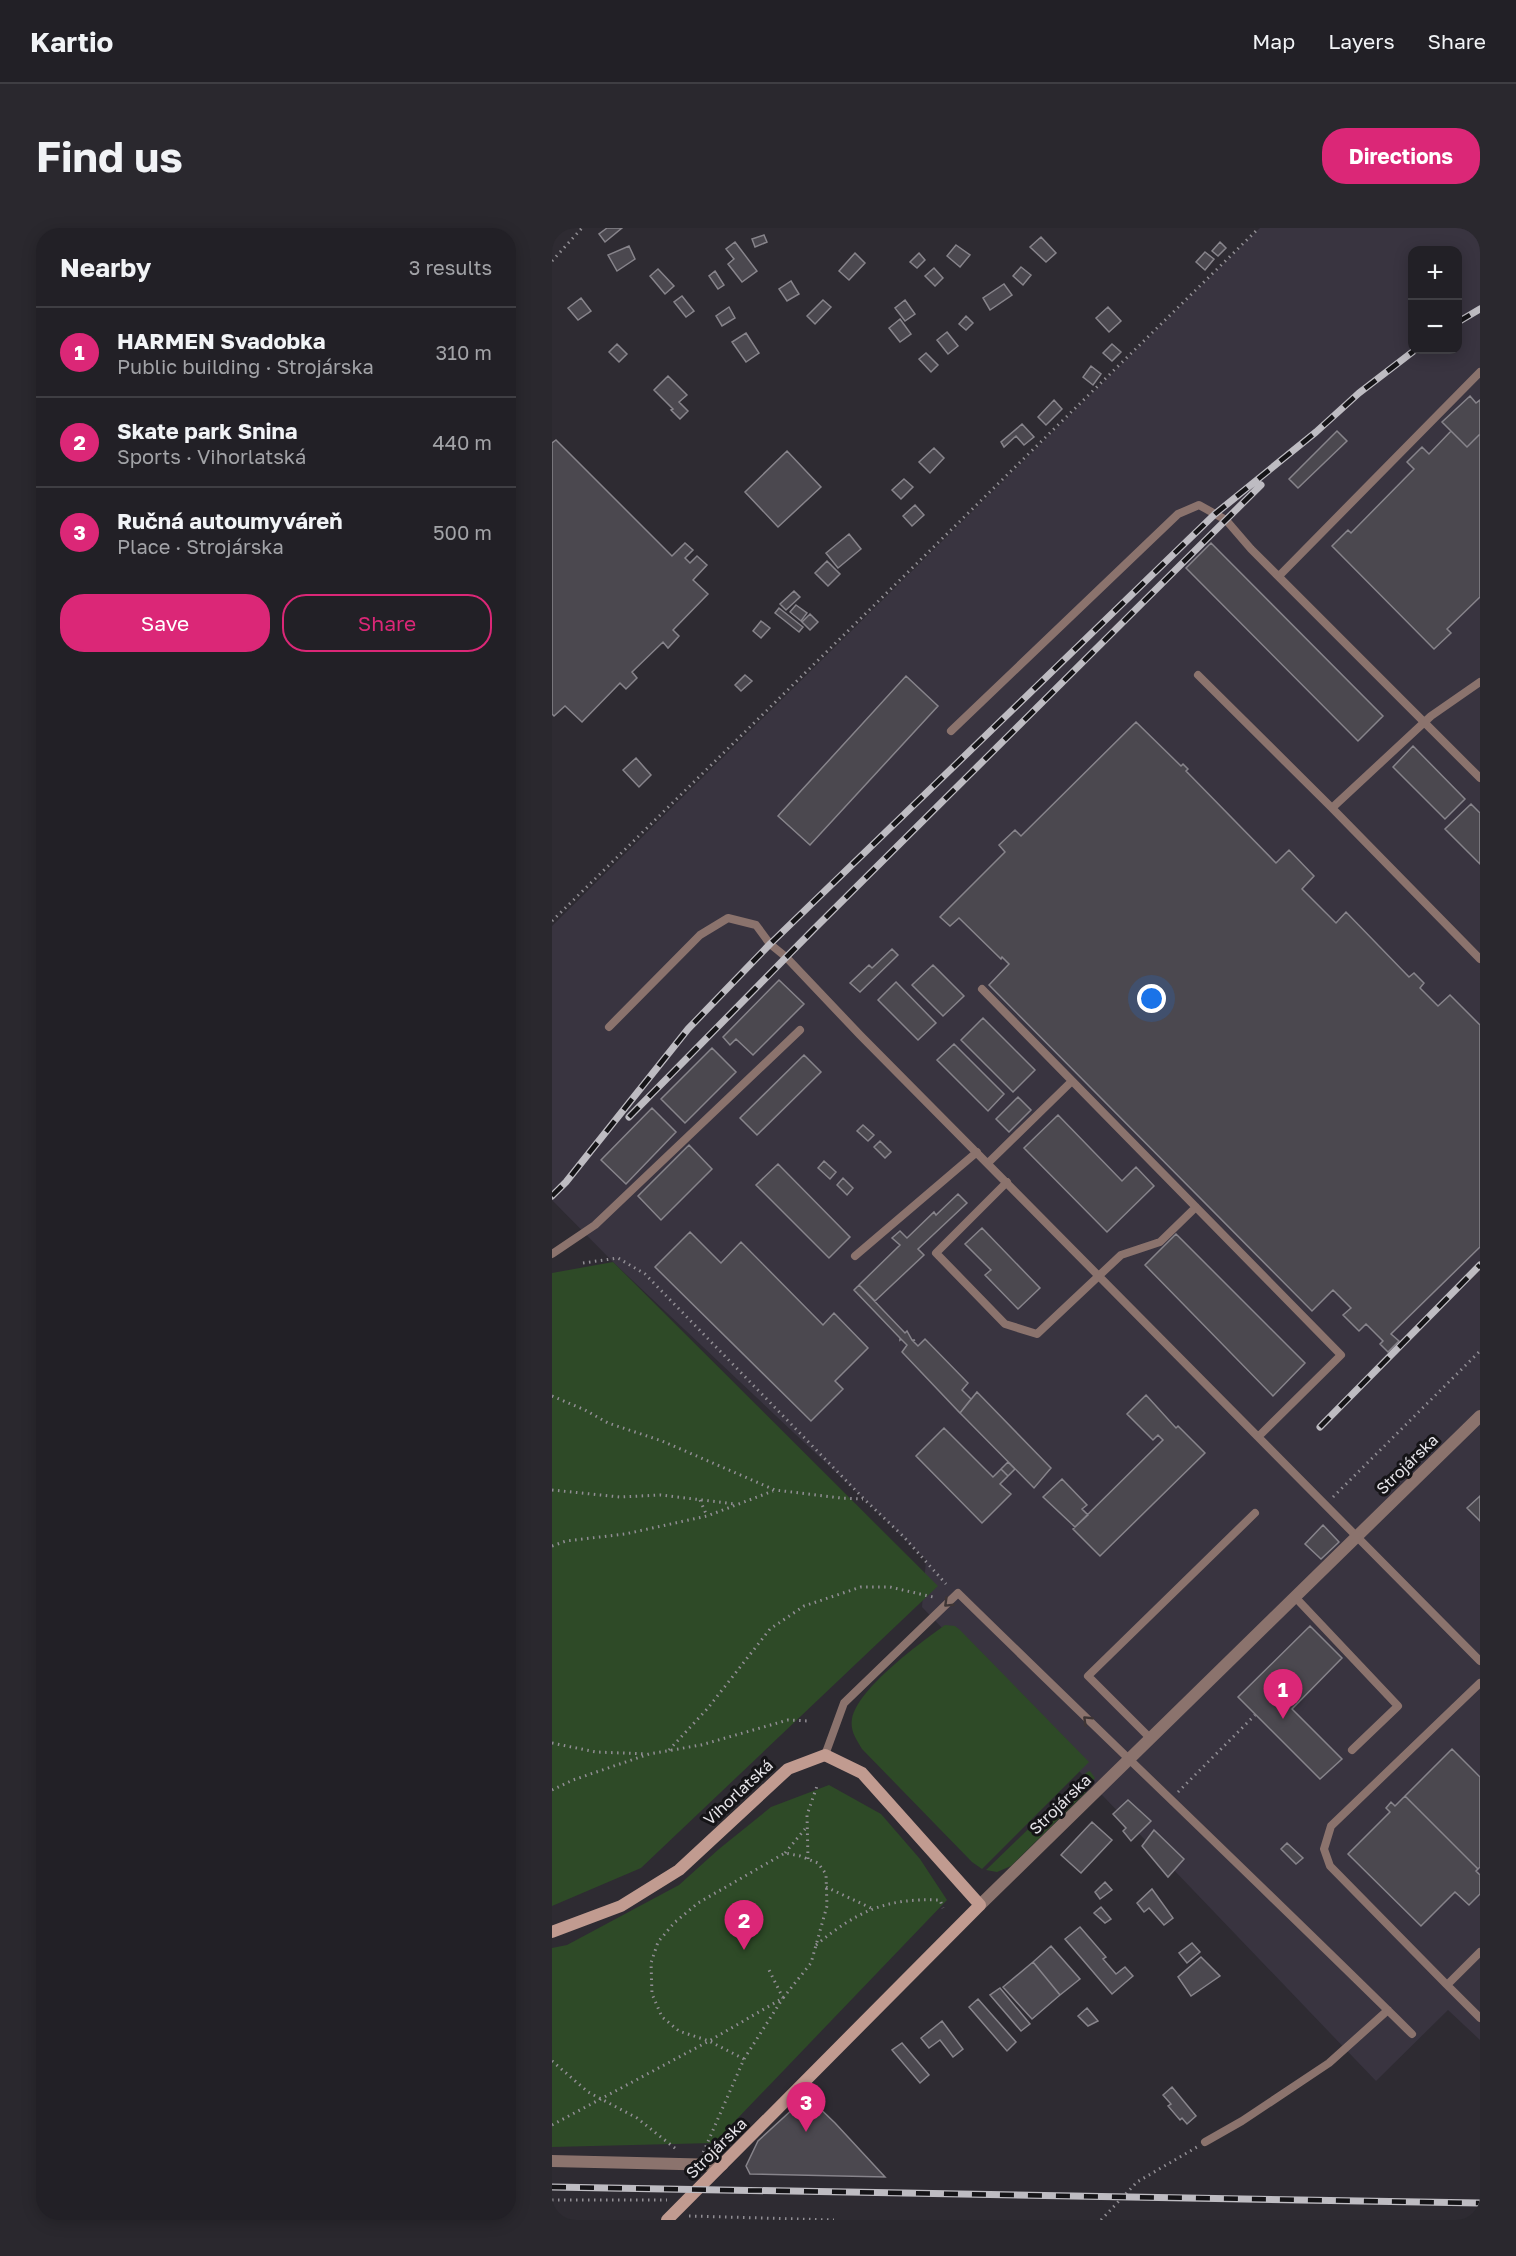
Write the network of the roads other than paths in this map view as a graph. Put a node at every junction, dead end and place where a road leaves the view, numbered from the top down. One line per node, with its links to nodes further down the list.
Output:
1 (1480, 372): 2 (lane)
2 (1279, 576): 5 (lane); 6 (lane)
3 (1198, 675): 8 (lane)
4 (1480, 682): 5 (lane)
5 (1425, 721): 7 (lane); 8 (lane)
6 (951, 731)
7 (1480, 778)
8 (1332, 808): 9 (lane)
9 (1480, 959)
10 (982, 989): 13 (lane)
11 (609, 1027): 14 (lane)
12 (800, 1030): 18 (lane)
13 (1072, 1081): 15 (lane); 17 (lane)
14 (977, 1152): 15 (lane); 19 (lane)
15 (988, 1163): 16 (lane)
16 (1007, 1182): 20 (lane); 20 (lane)
17 (1196, 1207): 20 (lane); 22 (lane)
18 (552, 1254)
19 (855, 1256)
20 (1100, 1275): 22 (lane)
21 (1480, 1416): 24 (street, Strojárska)
22 (1258, 1437): 24 (lane)
23 (1255, 1513): 28 (lane)
24 (1357, 1537): 25 (street, Strojárska); 26 (lane)
25 (1295, 1597): 28 (street, Strojárska); 29 (lane)
26 (1480, 1661)
27 (1480, 1683): 35 (lane)
28 (1151, 1739): 31 (street, Strojárska)
29 (1352, 1750)
30 (825, 1755): 31 (lane, one-way to 30); 32 (main road); 33 (main road, Vihorlatská)
31 (1130, 1760): 32 (street, Strojárska); 36 (lane)
32 (980, 1905): 41 (main road, Strojárska)
33 (552, 1932)
34 (1480, 1952): 35 (lane)
35 (1447, 1985): 37 (lane)
36 (1388, 2010): 38 (lane); 39 (lane)
37 (1480, 2018)
38 (1412, 2034)
39 (1205, 2142)
40 (552, 2161): 41 (street)
41 (723, 2165): 42 (main road, Strojárska)
42 (667, 2220)

